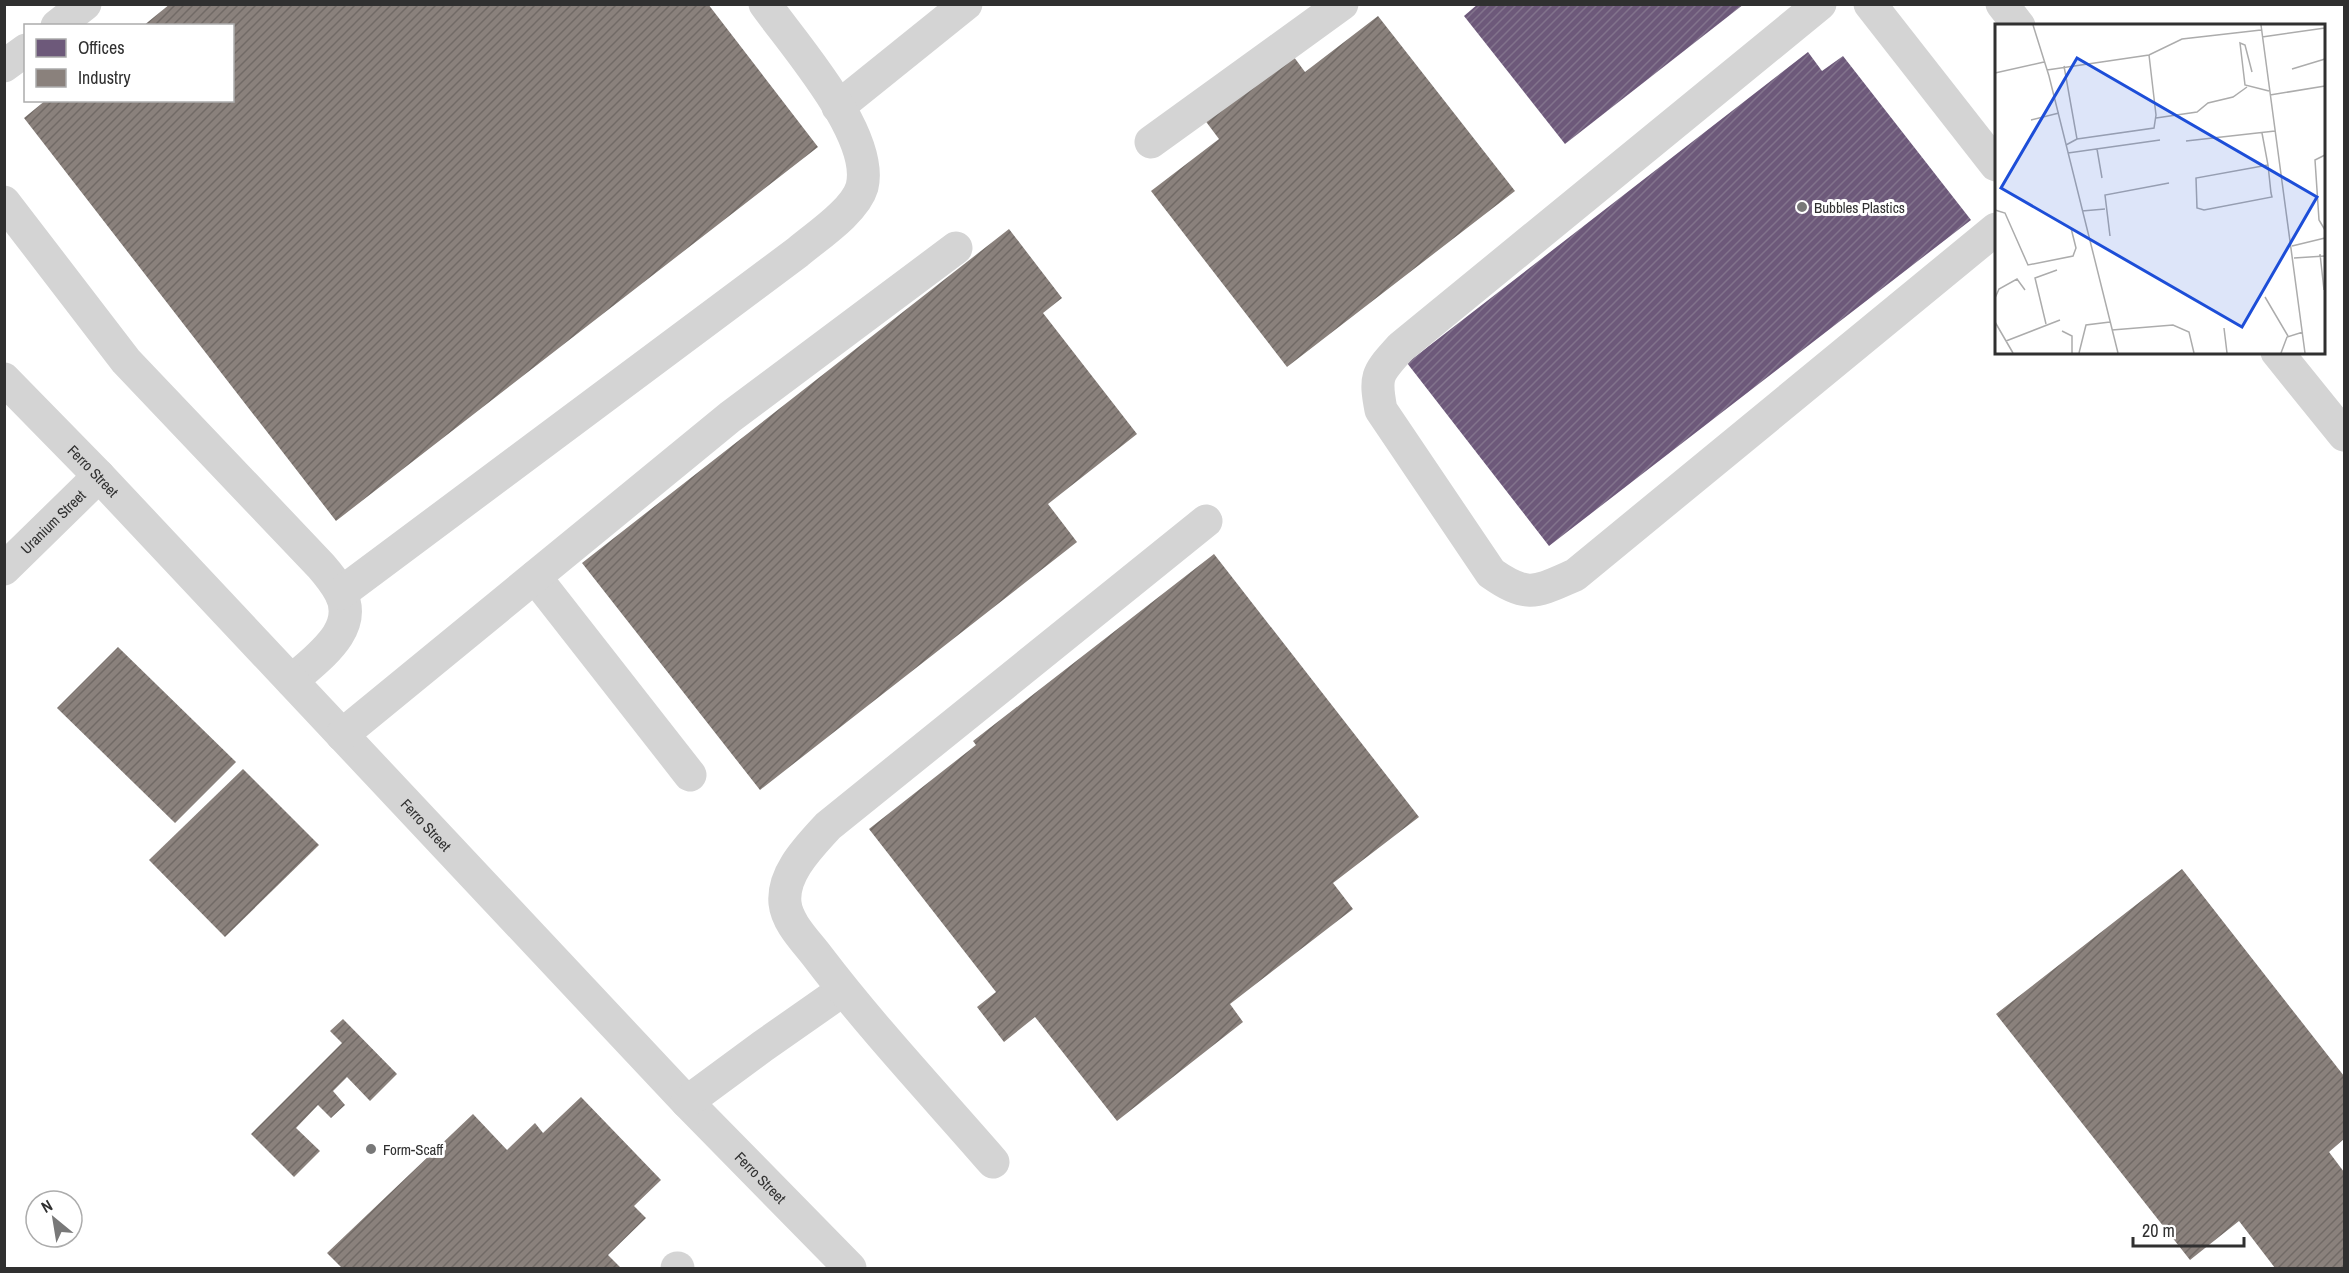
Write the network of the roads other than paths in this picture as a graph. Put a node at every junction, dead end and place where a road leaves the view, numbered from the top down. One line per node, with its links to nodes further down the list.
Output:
1 (85, 4): 8 (street)
2 (765, 4): 12 (street)
3 (966, 4): 12 (street)
4 (1342, 4): 13 (street)
5 (1820, 4): 16 (street)
6 (1870, 4): 14 (street)
7 (2002, 4): 9 (street)
8 (60, 24)
9 (2017, 24)
10 (24, 51): 11 (street)
11 (4, 66)
12 (838, 106): 25 (street)
13 (1151, 142)
14 (1995, 164)
15 (4, 202): 25 (street)
16 (1995, 230)
17 (956, 248): 24 (street)
18 (2279, 354): 20 (street)
19 (4, 379): 21 (street, Ferro Street)
20 (2344, 435)
21 (99, 476): 23 (street, Uranium Street); 26 (street, Ferro Street)
22 (1206, 521): 29 (street)
23 (4, 569)
24 (535, 577): 27 (street); 28 (street)
25 (341, 593): 26 (street)
26 (292, 681): 27 (street, Ferro Street)
27 (342, 735): 30 (street, Ferro Street)
28 (690, 775)
29 (843, 990): 30 (street); 31 (street)
30 (687, 1102): 32 (street, Ferro Street)
31 (993, 1162)
32 (850, 1269)

